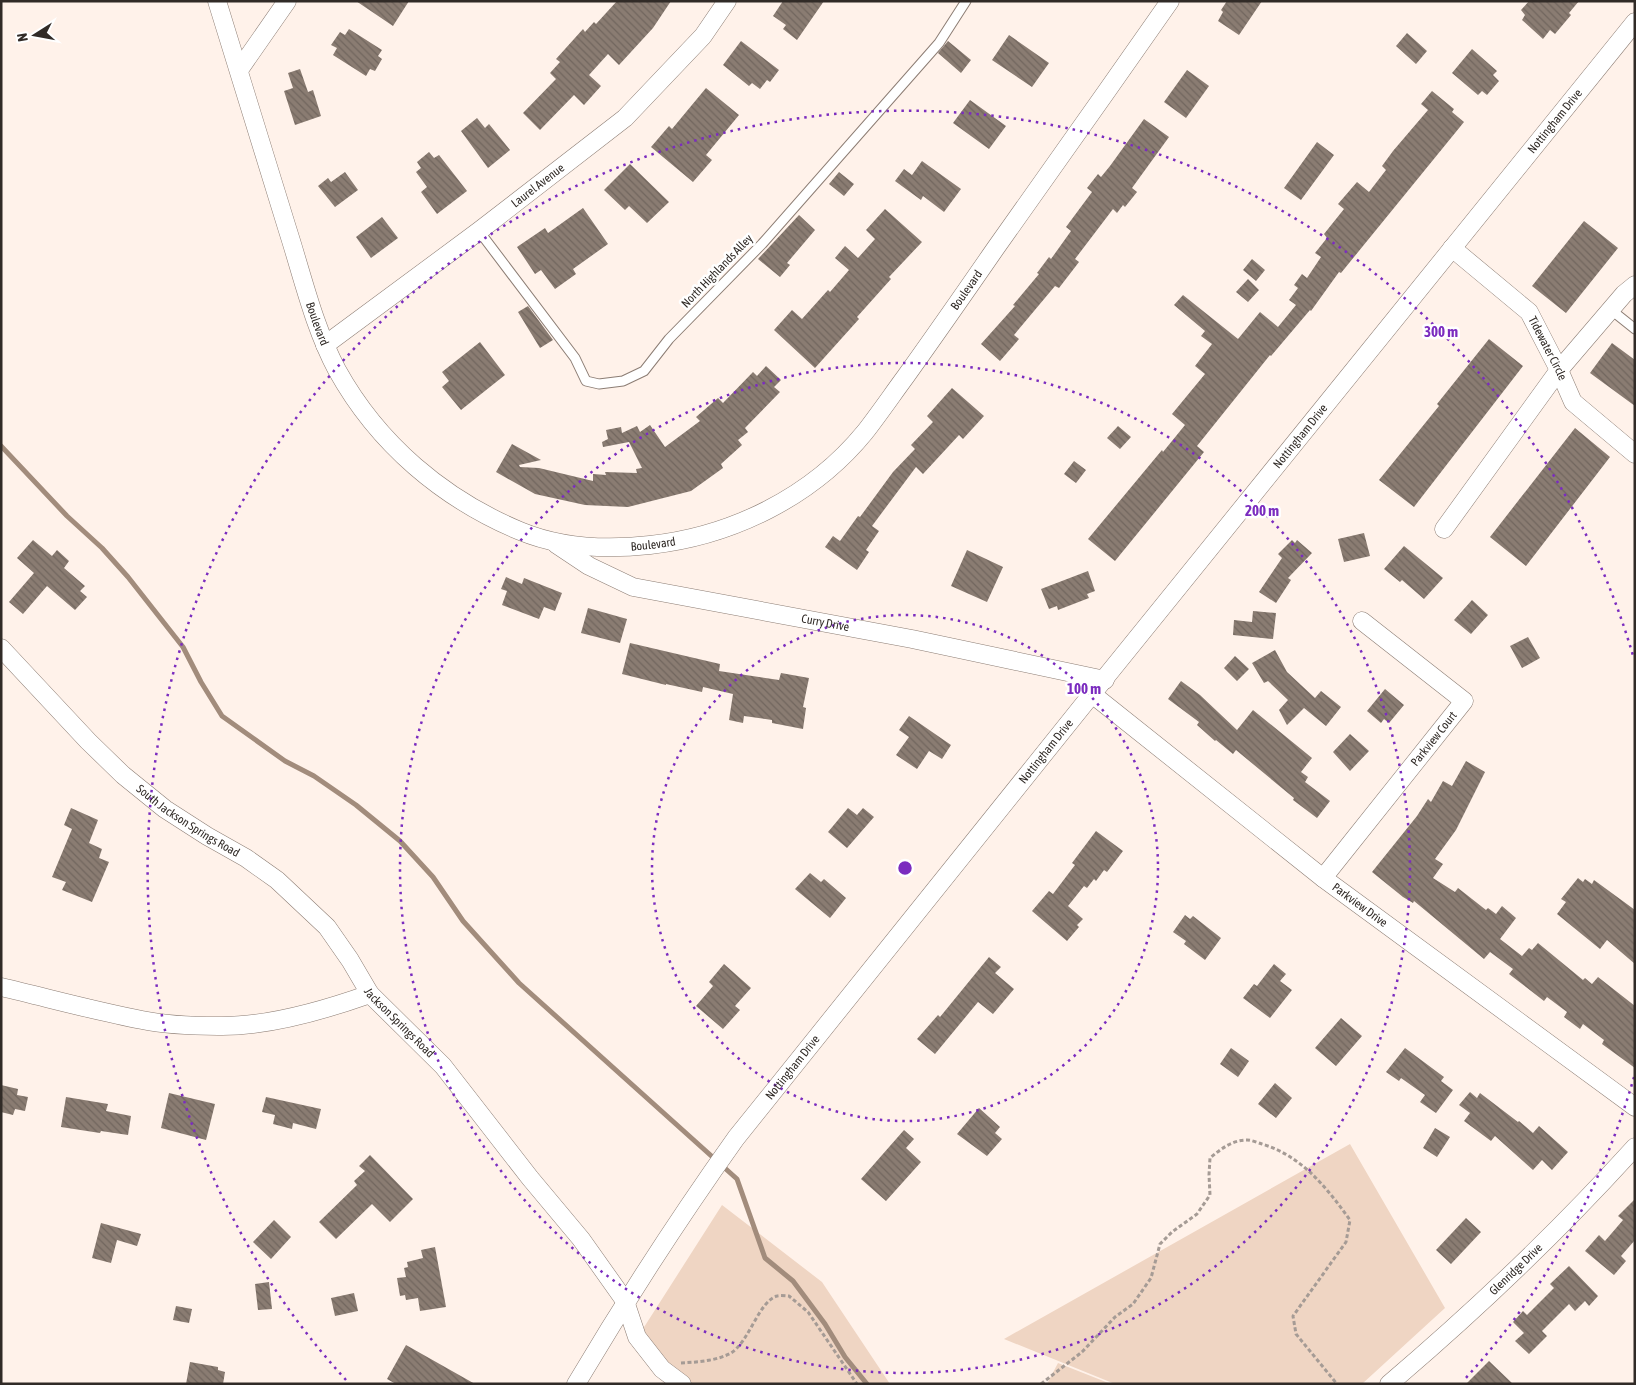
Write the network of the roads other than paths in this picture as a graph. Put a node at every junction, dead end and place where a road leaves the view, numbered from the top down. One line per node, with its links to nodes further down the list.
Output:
1 (217, 1): 7 (street, Boulevard)
2 (287, 1): 7 (street)
3 (727, 1): 8 (street, Laurel Avenue)
4 (966, 1): 8 (lane, North Highlands Alley)
5 (1170, 1): 17 (street, Boulevard)
6 (1635, 22): 9 (street, Nottingham Drive)
7 (239, 70): 13 (street, Boulevard)
8 (479, 231): 13 (street, Laurel Avenue)
9 (1452, 248): 14 (street, Tidewater Circle); 20 (street, Nottingham Drive)
10 (1635, 285): 11 (street)
11 (1610, 309): 12 (lane); 14 (street)
12 (1635, 329)
13 (325, 345): 17 (street, Boulevard)
14 (1559, 370): 15 (street, Tidewater Circle); 16 (street)
15 (1635, 454)
16 (1444, 529)
17 (554, 543): 20 (street, Curry Drive)
18 (1362, 621): 22 (street, Parkview Court)
19 (1, 648): 24 (street, South Jackson Springs Road)
20 (1105, 680): 21 (street, Nottingham Drive)
21 (1092, 694): 22 (street, Parkview Drive); 27 (street, Nottingham Drive)
22 (1323, 878): 25 (street, Parkview Drive)
23 (1, 987): 24 (street, Jackson Springs Road)
24 (370, 994): 27 (street, Jackson Springs Road)
25 (1635, 1107)
26 (1635, 1147): 30 (street, Glenridge Drive)
27 (625, 1301): 28 (street, Nottingham Drive); 29 (street, Jackson Springs Road)
28 (576, 1384)
29 (682, 1384)
30 (1389, 1384)

